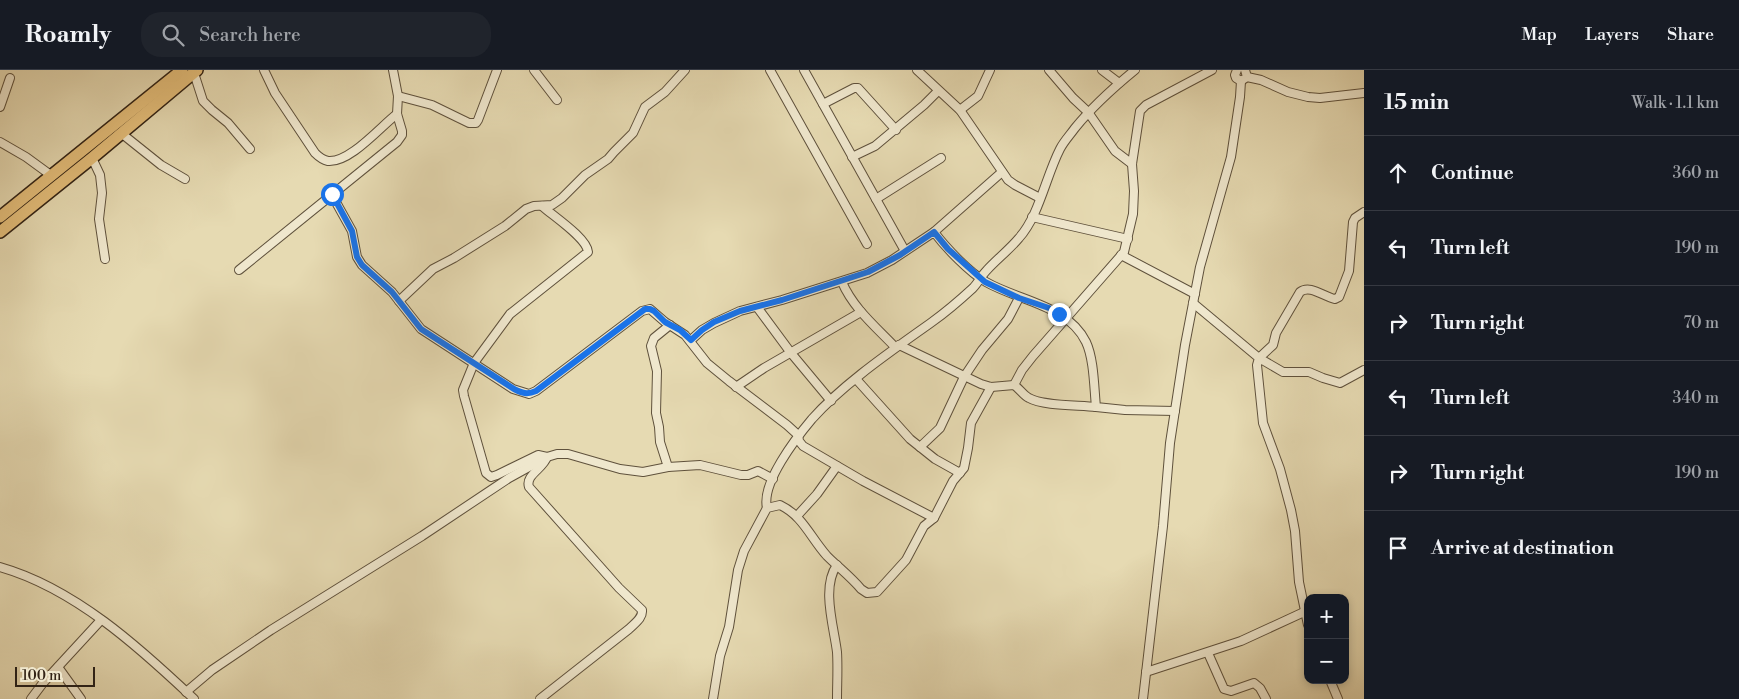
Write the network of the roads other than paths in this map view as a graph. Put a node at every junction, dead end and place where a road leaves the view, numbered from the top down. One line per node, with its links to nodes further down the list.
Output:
1 (182, 70): 38 (highway)
2 (264, 70): 28 (street)
3 (393, 70): 22 (street)
4 (497, 70): 22 (street)
5 (534, 70): 23 (street)
6 (685, 70): 43 (street)
7 (770, 70): 50 (street)
8 (804, 70): 24 (street)
9 (917, 70): 20 (street)
10 (990, 70): 26 (street)
11 (1049, 70): 27 (street)
12 (1102, 70): 19 (street)
13 (1135, 70): 19 (street)
14 (1212, 70): 36 (street)
15 (1237, 70): 17 (street)
16 (196, 72): 30 (highway); 32 (street)
17 (1247, 74): 21 (street); 57 (street)
18 (10, 78): 25 (street)
19 (1119, 82): 27 (street)
20 (938, 91): 26 (street); 29 (street)
21 (1364, 93)
22 (398, 96): 28 (street)
23 (557, 100)
24 (822, 104): 29 (street); 33 (street)
25 (0, 107)
26 (960, 110): 37 (street)
27 (1088, 112): 36 (street); 41 (street)
28 (398, 114): 40 (street)
29 (896, 130): 33 (street)
30 (121, 133): 34 (highway); 39 (street)
31 (0, 142): 38 (street)
32 (250, 148)
33 (852, 156): 42 (street)
34 (92, 158): 47 (highway); 53 (street)
35 (941, 158): 42 (street)
36 (1132, 164): 49 (street)
37 (1002, 172): 41 (street); 48 (street)
38 (52, 176): 45 (highway)
39 (185, 179)
40 (332, 194): 54 (street); 59 (street)
41 (1040, 198): 46 (street)
42 (876, 199): 51 (street)
43 (542, 206): 59 (street); 69 (street)
44 (1364, 212): 68 (street)
45 (0, 217)
46 (1032, 217): 49 (street); 55 (street)
47 (0, 232)
48 (934, 232): 51 (street); 55 (street)
49 (1128, 239): 52 (street)
50 (867, 244)
51 (905, 251): 56 (street)
52 (1121, 255): 57 (street); 63 (street)
53 (105, 259)
54 (238, 270)
55 (979, 278): 58 (street); 66 (street)
56 (842, 282): 61 (street); 62 (street)
57 (1195, 294): 60 (street)
58 (1019, 298): 63 (street); 71 (street)
59 (399, 300): 69 (street)
60 (1193, 303): 68 (street); 78 (street)
61 (757, 307): 65 (street); 67 (street)
62 (862, 312): 66 (street); 67 (street)
63 (1066, 320): 73 (street); 77 (street)
64 (670, 324): 65 (street); 69 (street); 83 (street)
65 (691, 340): 74 (street)
66 (897, 346): 71 (street); 72 (street)
67 (791, 353): 74 (street); 76 (street)
68 (1259, 358): 70 (street); 91 (street)
69 (474, 363): 81 (street)
70 (1364, 370)
71 (964, 377): 75 (street); 80 (street)
72 (856, 379): 76 (street); 80 (street)
73 (1014, 385): 75 (street); 77 (street)
74 (736, 387): 79 (street)
75 (992, 387): 84 (street)
76 (831, 401): 79 (street)
77 (1096, 406): 78 (street)
78 (1175, 412): 95 (street)
79 (798, 435): 82 (street); 85 (street)
80 (920, 447): 84 (street)
81 (547, 458): 83 (street); 97 (street); 101 (street)
82 (837, 466): 87 (street); 88 (street)
83 (668, 467): 85 (street)
84 (960, 473): 88 (street)
85 (773, 479): 86 (street)
86 (767, 508): 87 (street); 102 (street)
87 (797, 516): 89 (street)
88 (934, 518): 89 (street)
89 (837, 565): 103 (street)
90 (0, 568): 92 (street)
91 (1304, 612): 93 (street)
92 (102, 620): 94 (street); 97 (street)
93 (1208, 653): 95 (street); 105 (street)
94 (58, 668): 98 (street); 99 (street)
95 (1146, 672): 104 (street)
96 (1332, 684): 106 (street)
97 (186, 692): 100 (street)
98 (31, 699)
99 (80, 699)
100 (194, 699)
101 (540, 699)
102 (713, 699)
103 (837, 699)
104 (1143, 699)
105 (1266, 699)
106 (1338, 699)

